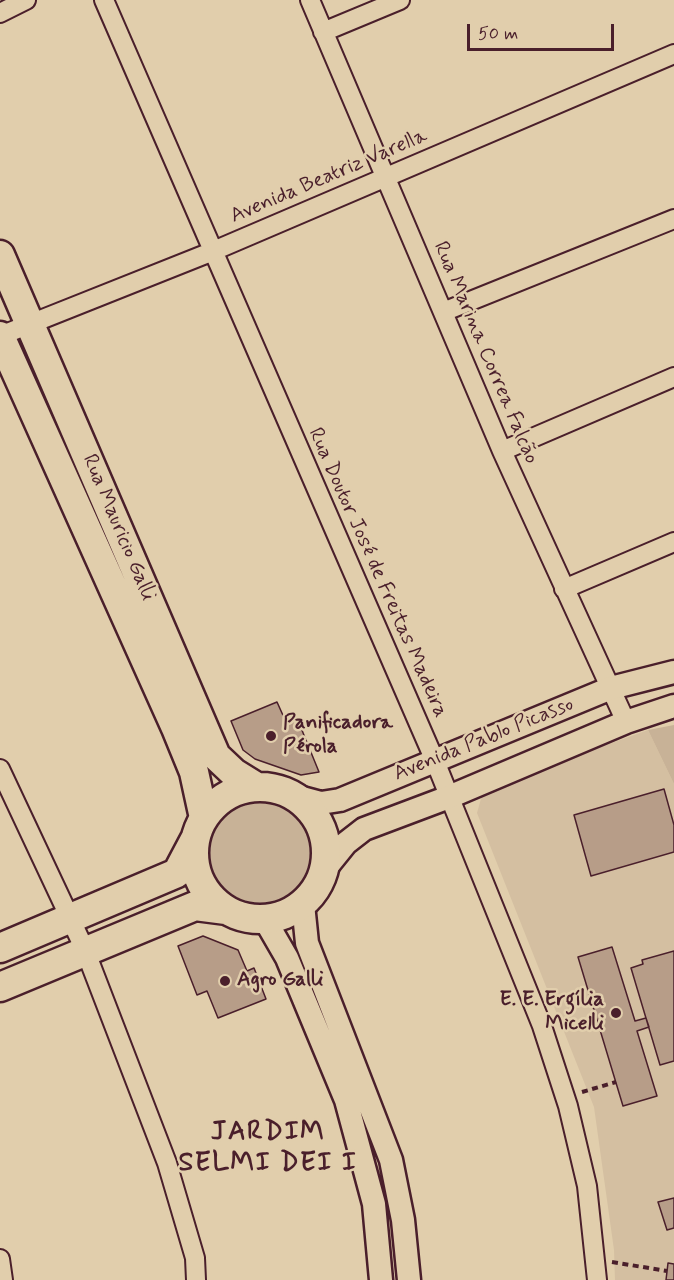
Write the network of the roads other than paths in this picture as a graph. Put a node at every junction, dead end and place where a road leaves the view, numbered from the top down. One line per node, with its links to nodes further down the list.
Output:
1 (26, 0): 5 (street)
2 (104, 0): 10 (street, Rua Doutor José de Freitas Madeira)
3 (310, 0): 6 (street, Rua Marina Correa Falcão)
4 (400, 0): 6 (street)
5 (0, 13)
6 (323, 32): 8 (street, Rua Marina Correa Falcão)
7 (674, 54): 8 (street, Avenida Beatriz Varella)
8 (385, 177): 10 (street, Avenida Beatriz Varella); 12 (street, Rua Marina Correa Falcão)
9 (674, 219): 12 (street)
10 (212, 252): 13 (street, Avenida Beatriz Varella); 23 (street, Rua Doutor José de Freitas Madeira)
11 (0, 255): 13 (main road, Rua Mauricio Galli)
12 (443, 312): 16 (street, Rua Marina Correa Falcão)
13 (30, 322): 14 (street, Avenida Beatriz Varella); 25 (main road, Rua Mauricio Galli)
14 (0, 336): 28 (main road, Rua Mauricio Galli)
15 (674, 378): 16 (street)
16 (502, 451): 18 (street, Rua Marina Correa Falcão)
17 (674, 542): 18 (street)
18 (564, 589): 20 (street, Rua Marina Correa Falcão)
19 (674, 672): 20 (street, Avenida Pablo Picasso)
20 (611, 688): 22 (street, Rua Marina Correa Falcão); 23 (street, Avenida Pablo Picasso)
21 (674, 706): 22 (street, Avenida Pablo Picasso)
22 (626, 722): 27 (street, Avenida Pablo Picasso)
23 (435, 761): 26 (street, Avenida Pablo Picasso); 27 (street, Rua Doutor José de Freitas Madeira)
24 (0, 769): 32 (street)
25 (255, 786): 26 (main road); 28 (main road)
26 (295, 796): 29 (main road)
27 (449, 797): 29 (street, Avenida Pablo Picasso); 38 (street, Rua Doutor José de Freitas Madeira)
28 (200, 828): 31 (main road); 32 (main road)
29 (325, 869): 30 (main road)
30 (303, 904): 33 (main road); 42 (street)
31 (226, 910): 33 (main road); 35 (main road)
32 (69, 919): 34 (main road); 35 (street)
33 (265, 920): 41 (street)
34 (0, 948)
35 (85, 950): 36 (main road); 40 (street)
36 (0, 987)
37 (0, 1259): 39 (street)
38 (597, 1272)
39 (3, 1280)
40 (196, 1280)
41 (381, 1280)
42 (409, 1280)

